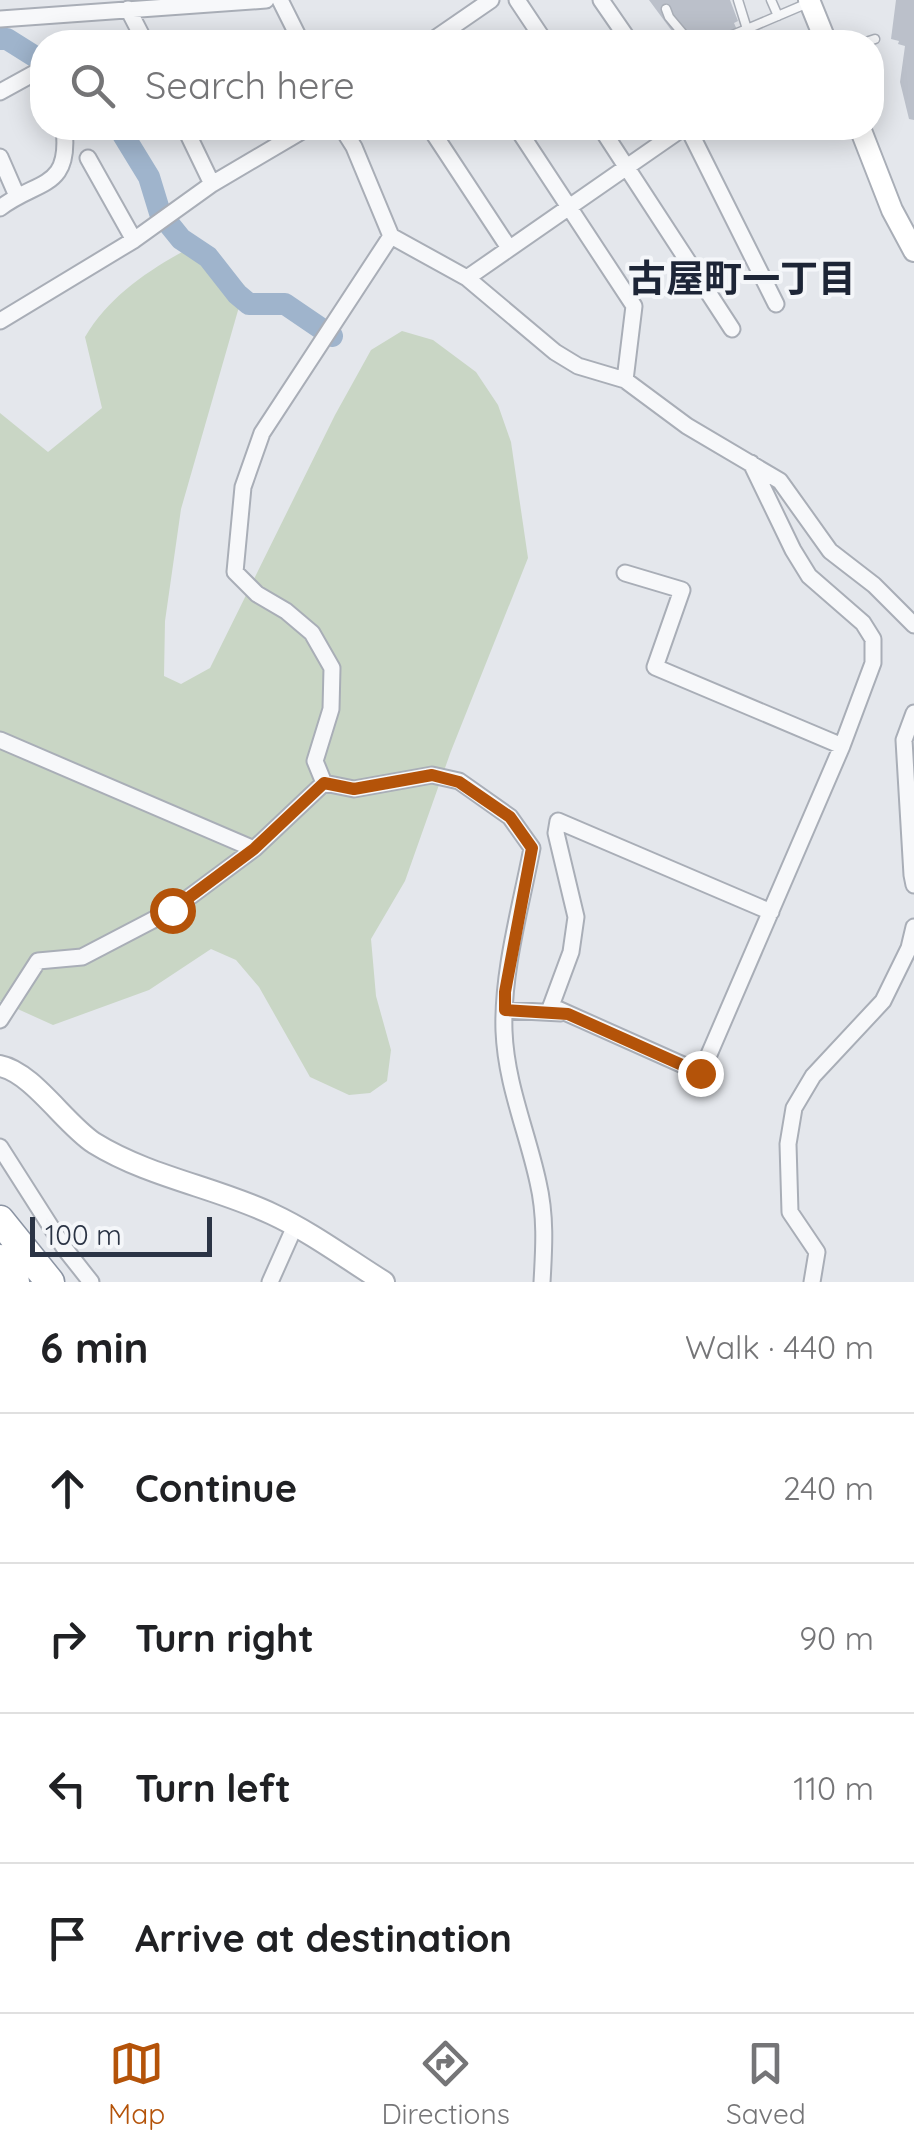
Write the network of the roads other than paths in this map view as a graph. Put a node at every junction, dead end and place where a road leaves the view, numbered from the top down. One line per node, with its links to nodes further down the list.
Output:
1 (266, 0): 10 (street)
2 (280, 0): 15 (street)
3 (491, 0): 13 (street)
4 (518, 0): 17 (street)
5 (602, 0): 18 (street)
6 (738, 0): 20 (lane)
7 (771, 0): 11 (lane)
8 (810, 1): 11 (lane); 21 (street)
9 (666, 8): 19 (lane)
10 (128, 9): 12 (street); 14 (street)
11 (778, 16): 20 (lane)
12 (0, 18)
13 (452, 28): 16 (street)
14 (138, 30)
15 (295, 30)
16 (449, 30)
17 (537, 30)
18 (622, 30)
19 (680, 30)
20 (746, 30)
21 (821, 30)
22 (30, 76): 23 (street)
23 (0, 92)
24 (64, 140): 38 (street)
25 (191, 140): 37 (street)
26 (287, 140): 37 (street)
27 (350, 140): 41 (street)
28 (438, 140): 43 (street)
29 (526, 140): 39 (street)
30 (609, 140): 36 (street)
31 (668, 140): 36 (street)
32 (692, 140): 46 (street)
33 (865, 140): 44 (street)
34 (0, 157): 38 (street)
35 (88, 158): 42 (street)
36 (627, 168): 39 (street); 48 (street)
37 (212, 184): 42 (street)
38 (16, 196): 40 (street)
39 (569, 206): 43 (street); 49 (street)
40 (0, 208)
41 (391, 236): 45 (street); 56 (street)
42 (134, 240): 47 (street)
43 (508, 248): 45 (street)
44 (914, 251)
45 (467, 278): 49 (street)
46 (776, 304)
47 (0, 321)
48 (732, 329)
49 (625, 380): 50 (street)
50 (751, 464): 52 (street); 55 (street)
51 (625, 574): 55 (street)
52 (914, 625)
53 (914, 713): 58 (street)
54 (0, 740): 57 (street)
55 (842, 746): 59 (street)
56 (324, 783): 57 (street); 62 (street)
57 (254, 849): 64 (street)
58 (914, 885)
59 (772, 912): 63 (street); 63 (street)
60 (914, 926): 61 (street)
61 (912, 946): 77 (street)
62 (505, 1010): 63 (street); 76 (street)
63 (568, 1014)
64 (0, 1020)
65 (0, 1066): 68 (street)
66 (0, 1147): 73 (street)
67 (0, 1222): 71 (highway); 72 (highway)
68 (295, 1226): 74 (street); 75 (street)
69 (0, 1260): 70 (highway)
70 (15, 1282)
71 (40, 1282)
72 (50, 1282)
73 (91, 1282)
74 (270, 1282)
75 (384, 1282)
76 (542, 1282)
77 (812, 1282)

